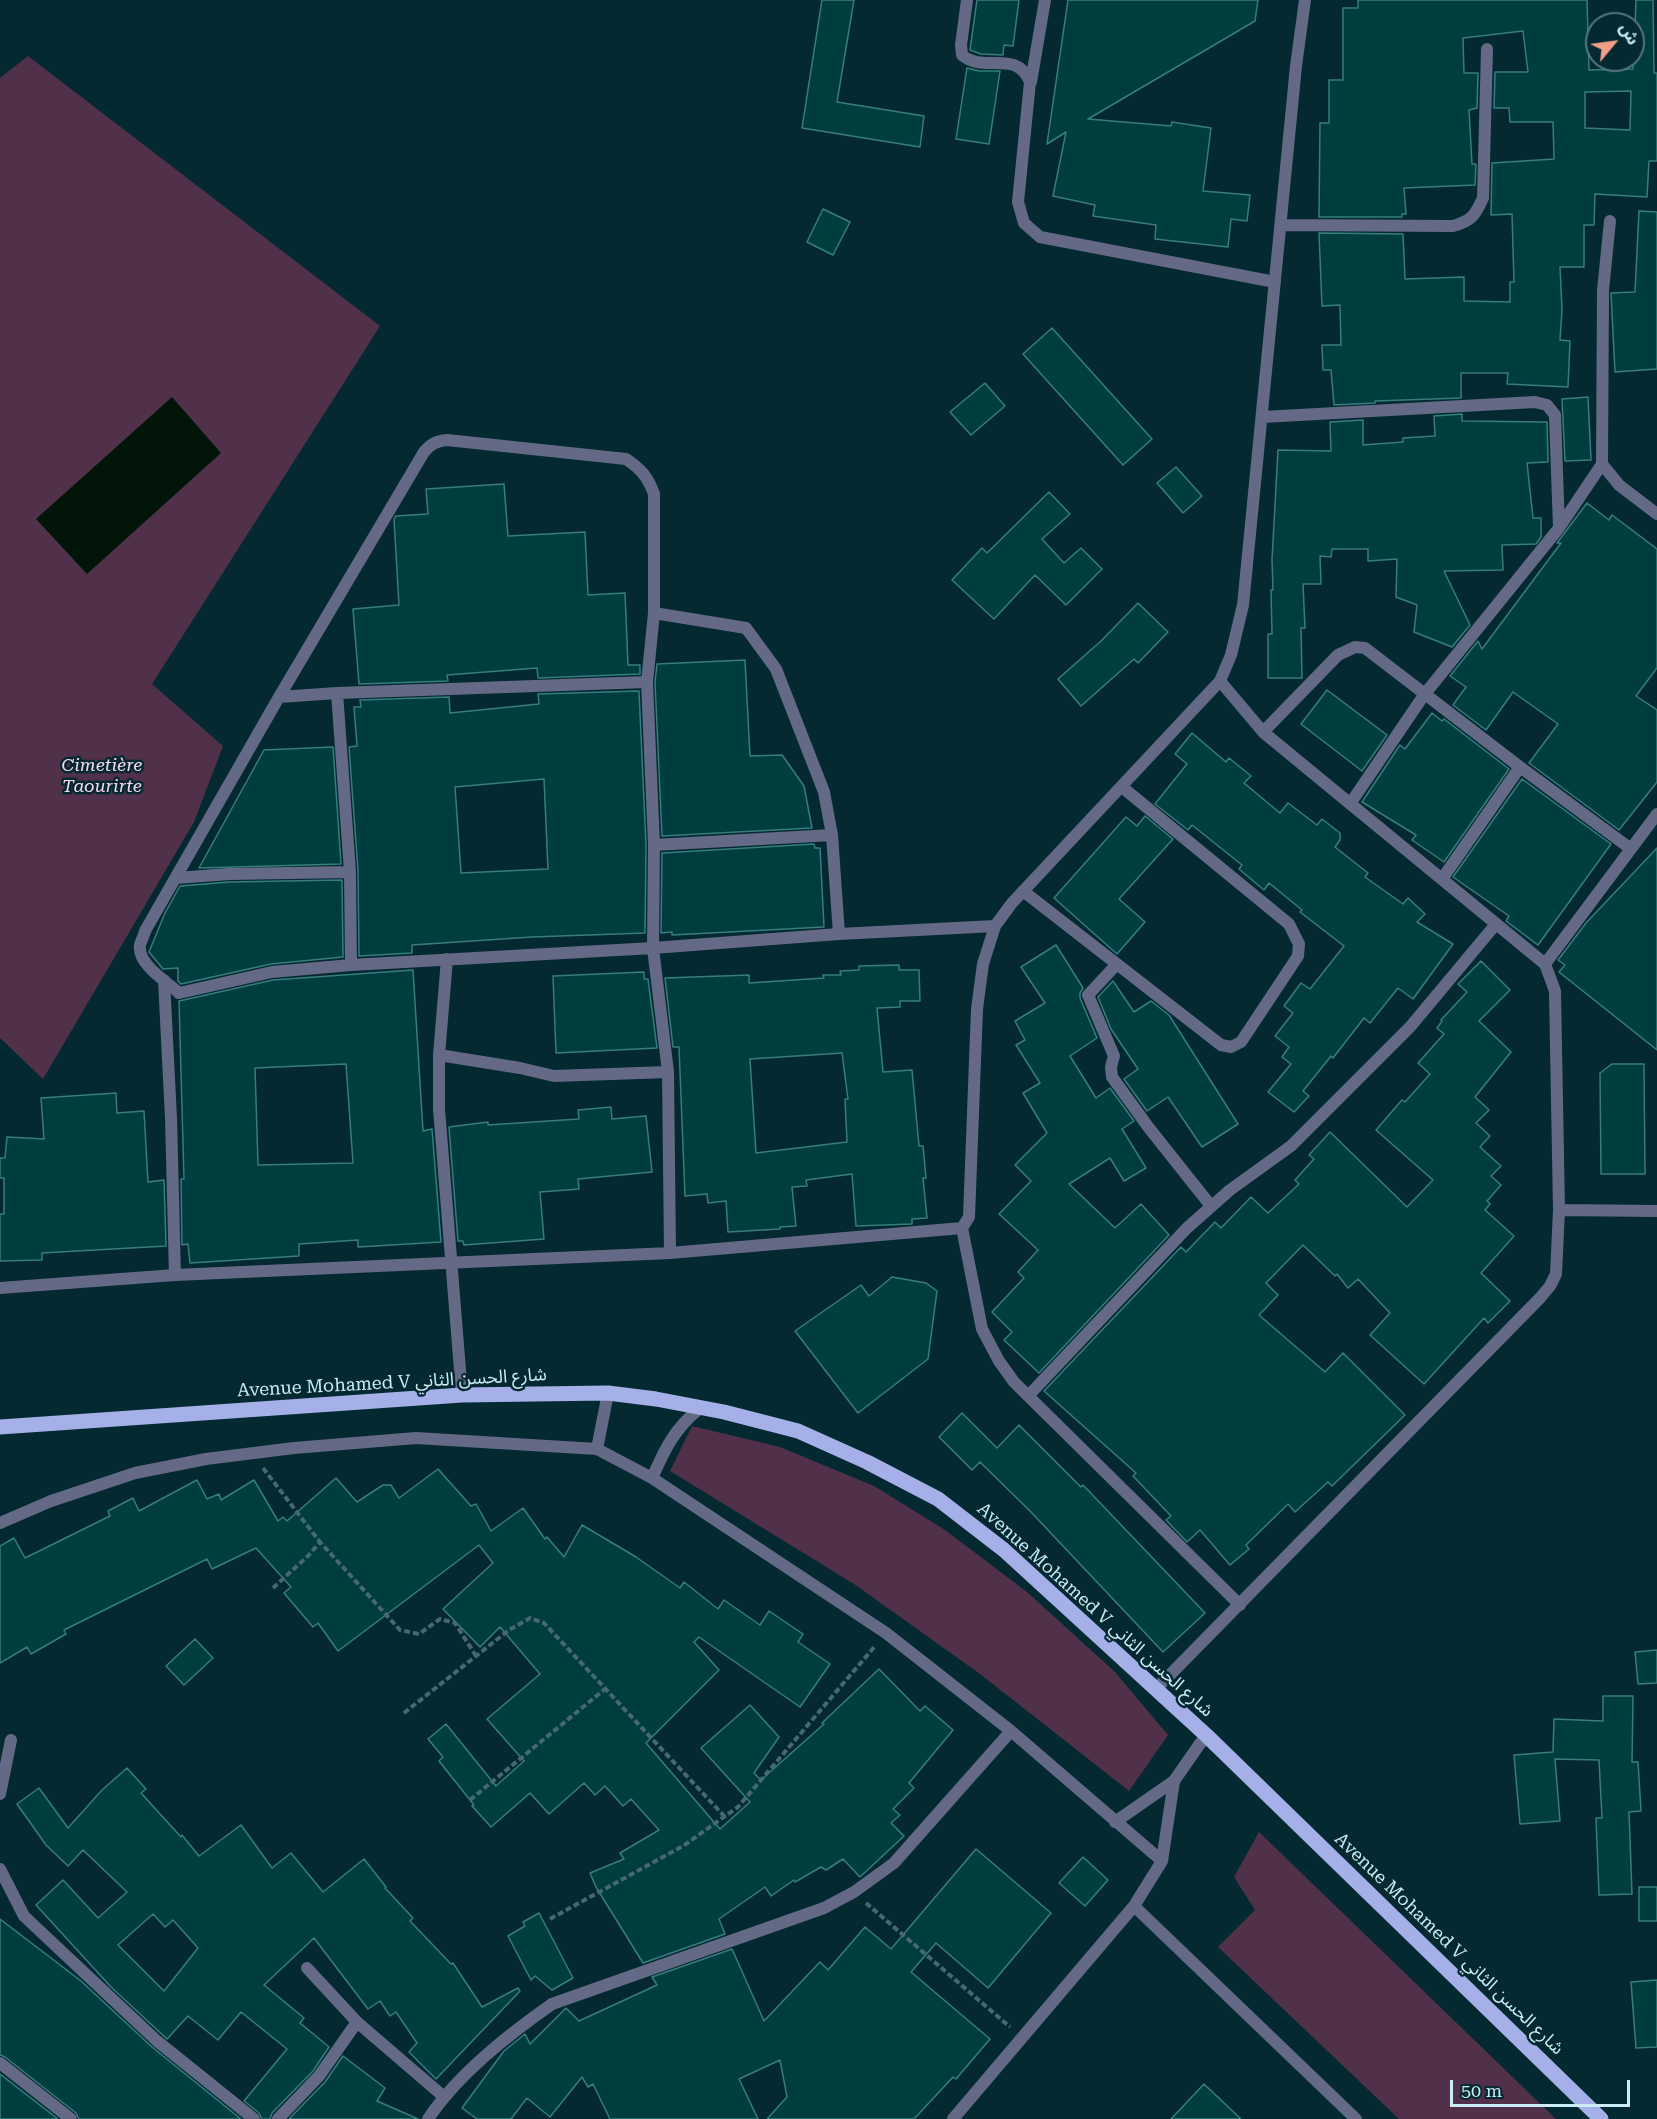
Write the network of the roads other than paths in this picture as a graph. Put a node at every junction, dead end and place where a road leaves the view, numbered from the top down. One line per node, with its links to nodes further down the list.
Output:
1 (968, 0): 5 (street)
2 (1045, 0): 5 (street)
3 (1305, 0): 7 (street)
4 (1487, 49): 7 (street)
5 (1030, 82): 8 (street)
6 (1610, 221): 10 (street)
7 (1281, 225): 8 (street)
8 (1275, 282): 9 (street)
9 (1263, 417): 12 (street); 14 (street)
10 (1602, 464): 11 (street); 12 (street)
11 (1657, 514)
12 (1558, 528): 17 (street)
13 (654, 613): 15 (street); 18 (street); 24 (street)
14 (1220, 681): 19 (street); 21 (street)
15 (647, 682): 16 (street); 25 (street)
16 (337, 693): 18 (street); 27 (street)
17 (1424, 695): 19 (street); 20 (street); 22 (street)
18 (279, 697): 28 (street)
19 (1263, 732): 22 (street)
20 (1520, 767): 26 (street); 29 (street)
21 (1122, 787): 30 (street); 36 (street)
22 (1350, 804): 29 (street)
23 (1657, 814): 26 (street)
24 (832, 835): 25 (street); 33 (street)
25 (654, 845): 34 (street)
26 (1631, 849): 37 (street)
27 (350, 872): 28 (street); 38 (street)
28 (176, 878): 39 (street)
29 (1442, 879): 31 (street)
30 (1023, 891): 32 (street); 36 (street)
31 (1496, 924): 37 (street); 42 (street)
32 (995, 926): 33 (street); 45 (street)
33 (840, 933): 34 (street)
34 (653, 948): 35 (street); 41 (street)
35 (447, 959): 38 (street); 40 (street)
36 (1117, 964): 42 (street)
37 (1545, 964): 43 (street)
38 (351, 965): 39 (street)
39 (164, 980): 48 (street)
40 (439, 1055): 41 (street); 47 (street)
41 (668, 1072): 46 (street)
42 (1211, 1206): 52 (street)
43 (1559, 1210): 44 (street); 58 (street)
44 (1657, 1210)
45 (962, 1228): 46 (street); 52 (street)
46 (670, 1253): 47 (street)
47 (452, 1263): 48 (street); 51 (street)
48 (175, 1275): 49 (street)
49 (0, 1287)
50 (608, 1393): 51 (main road, Avenue Mohamed V شارع الحسن الثاني); 53 (main road, Avenue Mohamed V شارع الحسن الثاني); 55 (street)
51 (462, 1395): 54 (main road, Avenue Mohamed V شارع الحسن الثاني)
52 (1029, 1395): 58 (street)
53 (700, 1408): 56 (street); 59 (main road, Avenue Mohamed V شارع الحسن الثاني)
54 (0, 1427)
55 (597, 1449): 56 (street); 57 (street)
56 (652, 1478): 60 (street)
57 (0, 1523)
58 (1240, 1605): 59 (street)
59 (1157, 1688): 61 (main road, Avenue Mohamed V شارع الحسن الثاني)
60 (1011, 1731): 65 (street); 72 (street)
61 (1206, 1735): 63 (street); 79 (main road, Avenue Mohamed V شارع الحسن الثاني)
62 (10, 1740): 64 (street)
63 (1174, 1781): 65 (street); 66 (street)
64 (0, 1794)
65 (1115, 1822): 66 (street)
66 (1162, 1861): 68 (street)
67 (0, 1869): 74 (street)
68 (1134, 1906): 77 (street); 78 (street)
69 (307, 1968): 70 (street)
70 (357, 2022): 72 (street); 75 (street)
71 (0, 2063): 73 (street)
72 (443, 2096): 76 (street)
73 (71, 2119)
74 (254, 2119)
75 (278, 2119)
76 (428, 2119)
77 (953, 2119)
78 (1356, 2119)
79 (1601, 2119)

